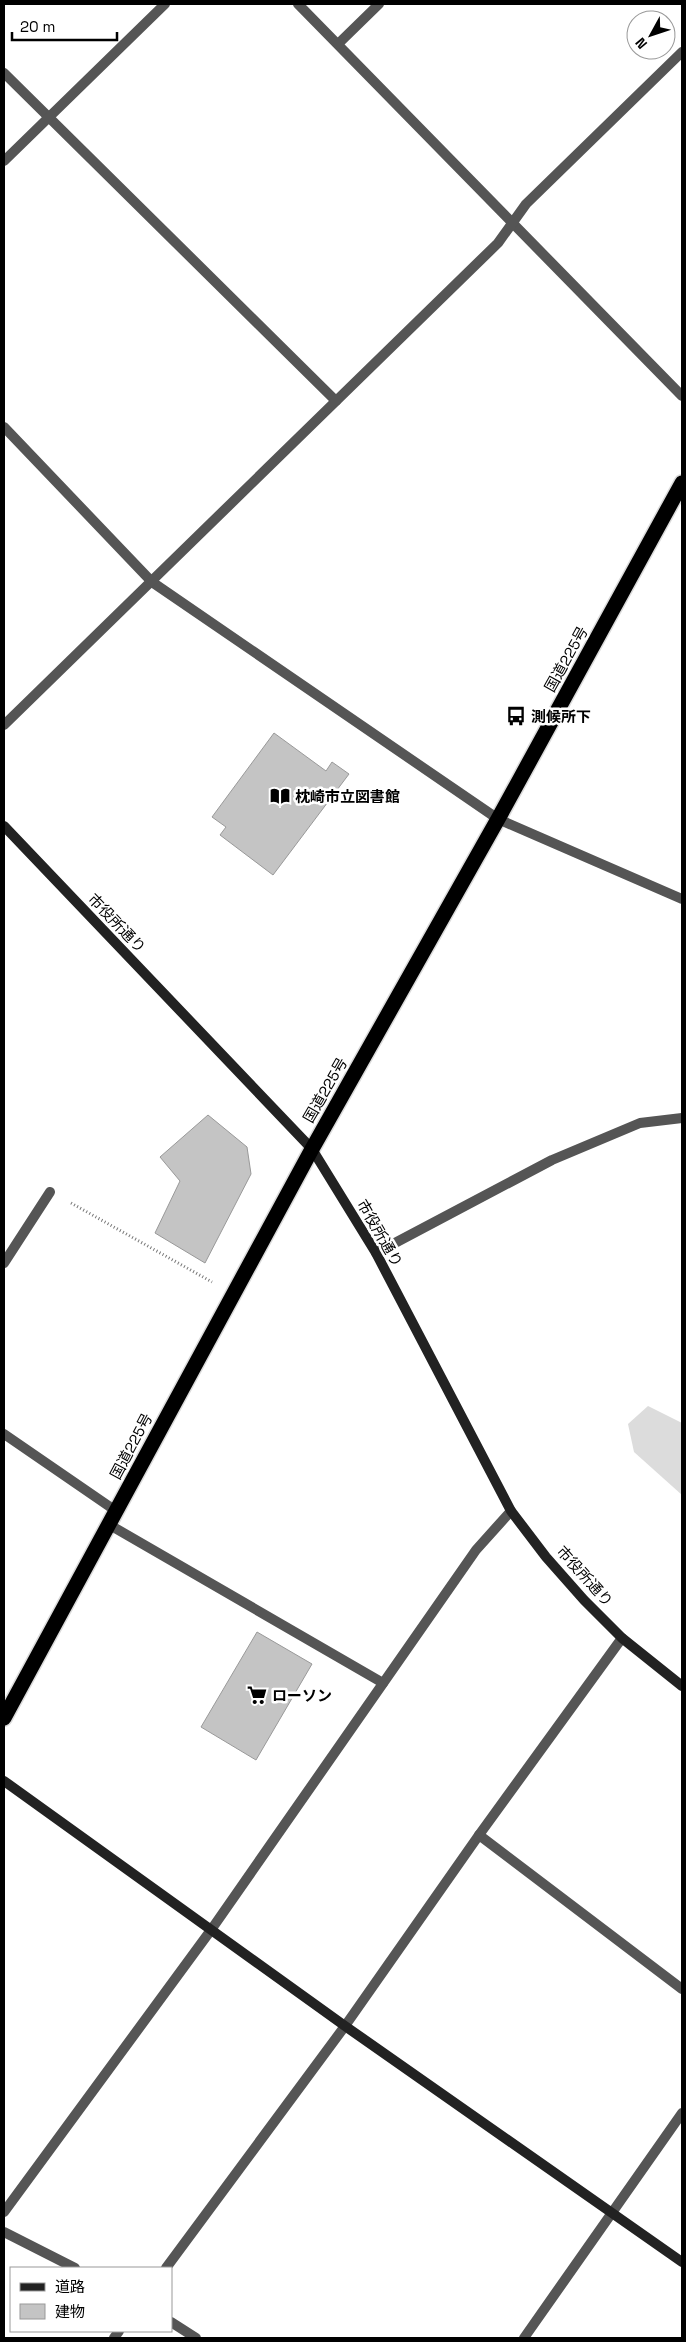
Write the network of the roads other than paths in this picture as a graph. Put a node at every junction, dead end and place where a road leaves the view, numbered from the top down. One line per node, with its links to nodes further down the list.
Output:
1 (165, 4): 7 (street)
2 (298, 4): 4 (street)
3 (379, 4): 4 (street)
4 (338, 44): 9 (street)
5 (682, 52): 9 (street)
6 (4, 73): 7 (street)
7 (48, 118): 8 (street); 11 (street)
8 (4, 162)
9 (512, 223): 10 (street); 11 (street)
10 (682, 396)
11 (336, 401): 14 (street)
12 (4, 427): 14 (street)
13 (682, 483): 16 (highway, 国道225号)
14 (152, 582): 15 (street); 16 (street)
15 (4, 725)
16 (498, 819): 18 (street); 20 (highway, 国道225号)
17 (4, 826): 20 (street, 市役所通り)
18 (682, 899)
19 (682, 1118): 22 (street)
20 (312, 1148): 22 (street, 市役所通り); 26 (highway, 国道225号)
21 (50, 1192): 23 (street)
22 (376, 1253): 25 (street, 市役所通り)
23 (4, 1263)
24 (4, 1434): 26 (street)
25 (511, 1511): 27 (street, 市役所通り); 28 (street)
26 (112, 1517): 28 (street); 30 (highway, 国道225号)
27 (622, 1638): 29 (street, 市役所通り); 32 (street)
28 (383, 1683): 33 (street)
29 (682, 1686)
30 (4, 1718)
31 (4, 1781): 33 (street)
32 (479, 1835): 34 (street); 35 (street)
33 (211, 1930): 35 (street); 37 (street)
34 (682, 1989)
35 (345, 2026): 38 (street); 42 (street)
36 (682, 2113): 38 (street)
37 (4, 2212)
38 (613, 2214): 40 (street); 45 (street)
39 (4, 2232): 41 (street)
40 (682, 2262)
41 (73, 2267)
42 (167, 2267)
43 (172, 2323): 44 (street)
44 (196, 2338)
45 (524, 2338)

